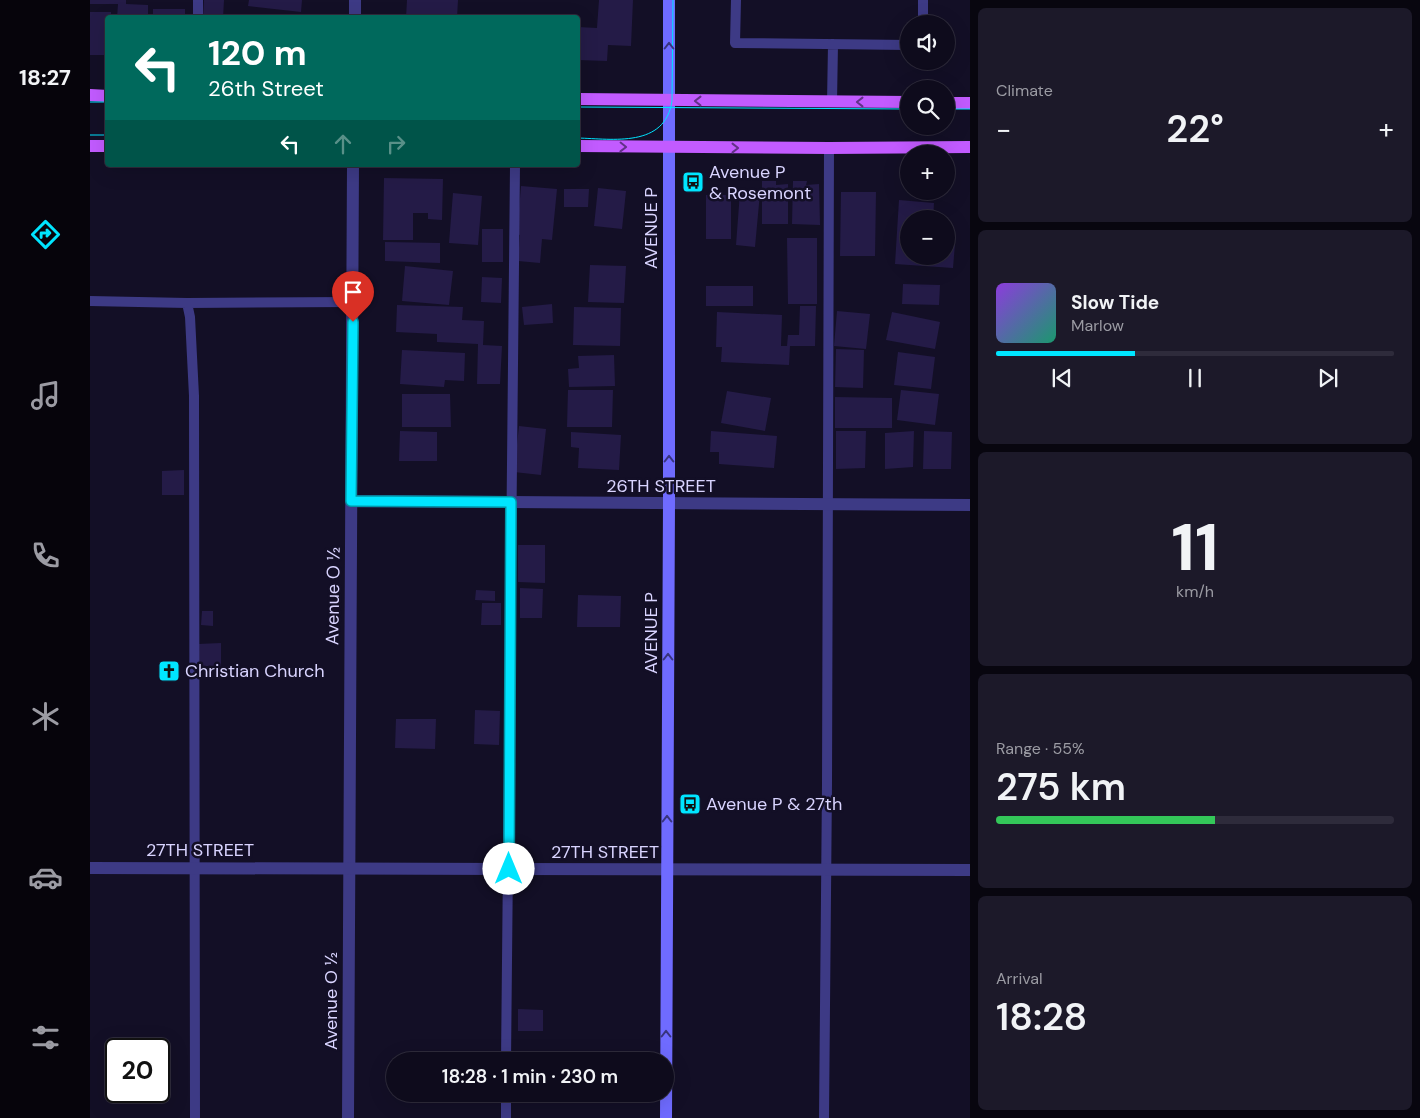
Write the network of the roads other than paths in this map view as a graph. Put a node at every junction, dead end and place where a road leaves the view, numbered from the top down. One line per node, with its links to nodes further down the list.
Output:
1 (198, 0): 6 (lane)
2 (356, 0): 7 (street)
3 (670, 0): 14 (main road, AVENUE P, one-way to 3)
4 (736, 0): 9 (lane)
5 (923, 0): 8 (lane)
6 (198, 15)
7 (355, 15)
8 (923, 15)
9 (833, 44): 10 (lane); 15 (lane)
10 (900, 45)
11 (90, 95): 12 (main road)
12 (105, 96)
13 (580, 100): 14 (main road)
14 (669, 101): 15 (main road, one-way to 14); 23 (main road, AVENUE P)
15 (832, 102): 16 (main road, one-way to 15)
16 (900, 102)
17 (955, 103): 18 (main road)
18 (970, 103)
19 (90, 146): 20 (main road)
20 (105, 146)
21 (580, 146): 23 (main road, one-way to 23)
22 (970, 147): 24 (main road)
23 (668, 148): 24 (main road, one-way to 24); 32 (main road, AVENUE P, one-way to 23)
24 (829, 148): 33 (lane)
25 (353, 167): 28 (street, Avenue O ½)
26 (516, 167): 31 (lane)
27 (90, 301): 29 (lane)
28 (353, 302): 29 (lane); 30 (street, Avenue O ½)
29 (187, 303): 36 (lane)
30 (351, 501): 31 (street, 26TH STREET); 37 (street, Avenue O ½)
31 (511, 502): 32 (street, 26TH STREET); 38 (lane)
32 (669, 503): 33 (street, 26TH STREET); 39 (main road, AVENUE P, one-way to 32)
33 (829, 504): 34 (street, 26TH STREET); 40 (lane)
34 (970, 505)
35 (90, 868): 36 (street, 27TH STREET)
36 (194, 868): 37 (street, 27TH STREET); 44 (lane)
37 (348, 868): 38 (street, 27TH STREET); 45 (street, Avenue O ½)
38 (509, 869): 39 (street, 27TH STREET); 42 (lane)
39 (666, 870): 40 (street, 27TH STREET); 47 (main road, AVENUE P, one-way to 39)
40 (826, 870): 41 (street, 27TH STREET); 48 (lane)
41 (970, 870)
42 (506, 1052)
43 (506, 1102): 46 (lane)
44 (195, 1118)
45 (348, 1118)
46 (506, 1118)
47 (666, 1118)
48 (824, 1118)

